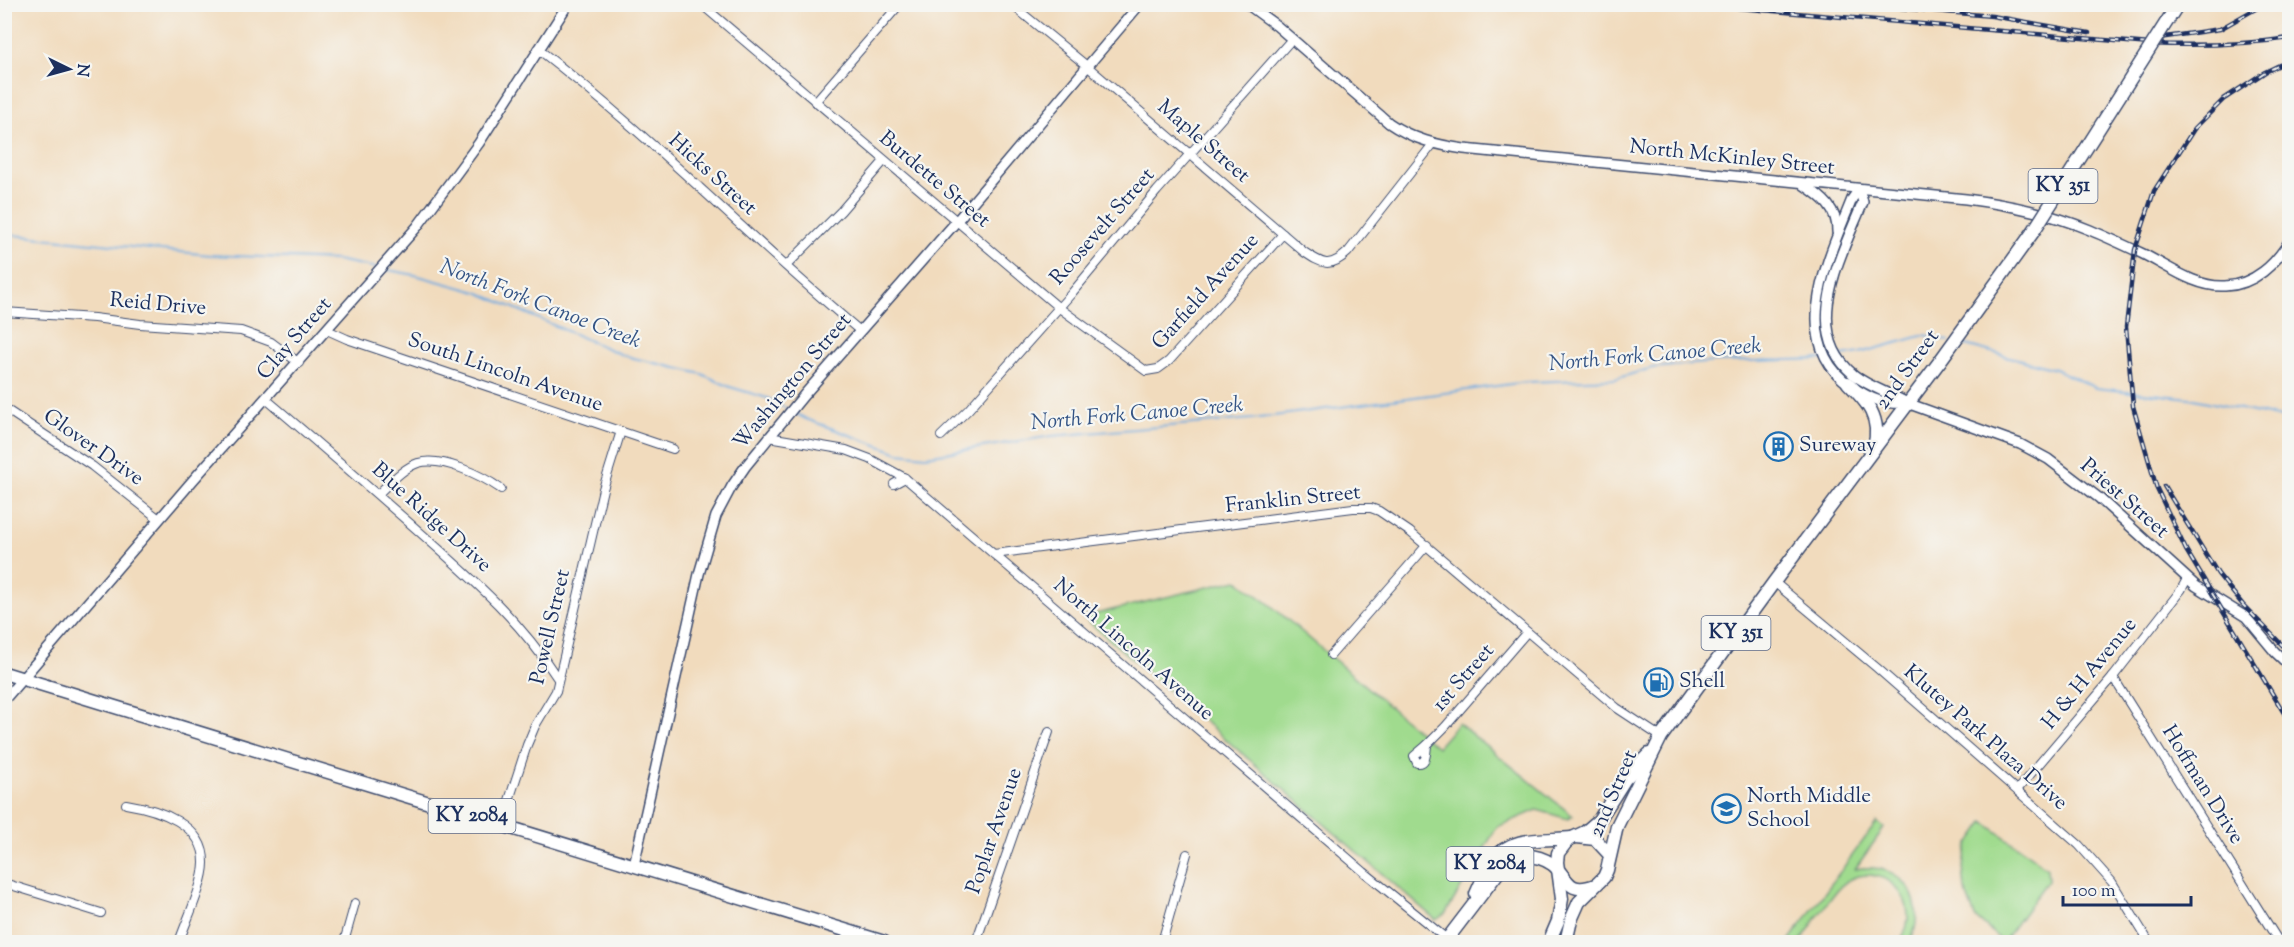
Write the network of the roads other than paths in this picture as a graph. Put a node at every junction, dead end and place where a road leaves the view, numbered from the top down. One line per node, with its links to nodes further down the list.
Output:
1 (568, 4): 9 (street, Clay Street)
2 (701, 4): 11 (street, Burdette Street)
3 (900, 4): 11 (street)
4 (1011, 4): 10 (street, Maple Street)
5 (1140, 4): 10 (street, Washington Street)
6 (1247, 4): 8 (street, North McKinley Street)
7 (2178, 4): 30 (main road, 2nd Street / KY 351, bridge)
8 (1292, 39): 12 (street, North McKinley Street); 13 (street, Roosevelt Street)
9 (538, 49): 21 (street, Hicks Street); 24 (street, Clay Street)
10 (1087, 66): 13 (street, Maple Street); 17 (street, Washington Street)
11 (815, 102): 14 (street, Burdette Street)
12 (1433, 144): 15 (street, North McKinley Street); 18 (street, Maple Street)
13 (1190, 154): 18 (street, Maple Street); 22 (street, Roosevelt Street)
14 (884, 161): 17 (street, Burdette Street); 21 (street)
15 (1802, 183): 16 (street, North McKinley Street); 20 (street)
16 (1860, 189): 19 (street, North McKinley Street); 20 (street, Priest Street); 28 (street, Priest Street)
17 (956, 222): 22 (street, Burdette Street); 25 (street, Washington Street)
18 (1283, 234): 27 (street, Garfield Avenue)
19 (2289, 240)
20 (1836, 241): 28 (street, Priest Street)
21 (786, 266): 25 (street, Hicks Street)
22 (1058, 308): 27 (street, Burdette Street); 33 (street, Roosevelt Street)
23 (4, 312): 26 (street, Reid Drive)
24 (327, 330): 26 (street, Clay Street); 32 (street, South Lincoln Avenue)
25 (860, 330): 34 (street, Washington Street)
26 (299, 363): 29 (street, Clay Street)
27 (1153, 371)
28 (1847, 378): 30 (street, Priest Street); 36 (main road)
29 (266, 399): 40 (street, Blue Ridge Drive); 41 (street, Clay Street)
30 (1907, 403): 36 (main road, 2nd Street / KY 351); 44 (street, Priest Street)
31 (4, 408): 41 (street, Glover Drive)
32 (621, 431): 35 (street, South Lincoln Avenue); 52 (street, Powell Street)
33 (941, 436)
34 (769, 437): 37 (street, North Lincoln Avenue); 64 (street, Washington Street)
35 (673, 449)
36 (1872, 453): 45 (main road, 2nd Street / KY 351)
37 (905, 478): 38 (street); 43 (street, North Lincoln Avenue)
38 (894, 484)
39 (501, 489): 40 (street)
40 (378, 494): 52 (street, Blue Ridge Drive)
41 (159, 519): 51 (street, Clay Street)
42 (1427, 545): 43 (street, Franklin Street); 46 (street, Franklin Street); 47 (street)
43 (994, 554): 71 (street, North Lincoln Avenue)
44 (2187, 579): 48 (street, Priest Street); 50 (street, H & H Avenue)
45 (1774, 582): 55 (main road, 2nd Street / KY 351); 58 (street, Klutey Park Plaza Drive)
46 (1527, 633): 55 (street, Franklin Street); 56 (street, 1st Street)
47 (1331, 655)
48 (2289, 666)
49 (4, 673): 51 (main road, KY 2084)
50 (2113, 677): 58 (street, H & H Avenue); 80 (street, Hoffman Drive)
51 (23, 678): 53 (street, Clay Street); 60 (main road, KY 2084)
52 (558, 679): 60 (street, Powell Street)
53 (4, 700)
54 (1048, 732): 75 (street, Poplar Avenue)
55 (1661, 737): 57 (main road, 2nd Street / KY 351)
56 (1427, 745)
57 (1654, 749): 61 (main road, 2nd Street / KY 351); 63 (main road, 2nd Street / KY 351)
58 (2017, 790): 79 (street, Klutey Park Plaza Drive)
59 (126, 804): 72 (street)
60 (501, 825): 64 (main road, KY 2084)
61 (1574, 838): 63 (main road, 2nd Street); 65 (main road, 2nd Street / KY 351); 70 (main road, KY 2084)
62 (1187, 854): 76 (street)
63 (1610, 854): 67 (main road, 2nd Street / KY 351)
64 (634, 865): 74 (main road, KY 2084)
65 (1558, 870): 67 (main road); 70 (main road, KY 2084); 77 (main road, 2nd Street / KY 351)
66 (4, 883): 69 (street)
67 (1595, 885): 78 (main road, 2nd Street / KY 351)
68 (355, 903): 73 (street)
69 (101, 913)
70 (1464, 916): 71 (main road, KY 2084)
71 (1446, 941)
72 (179, 942)
73 (344, 942)
74 (884, 942)
75 (976, 942)
76 (1162, 942)
77 (1549, 942)
78 (1566, 942)
79 (2149, 942)
80 (2279, 942)

